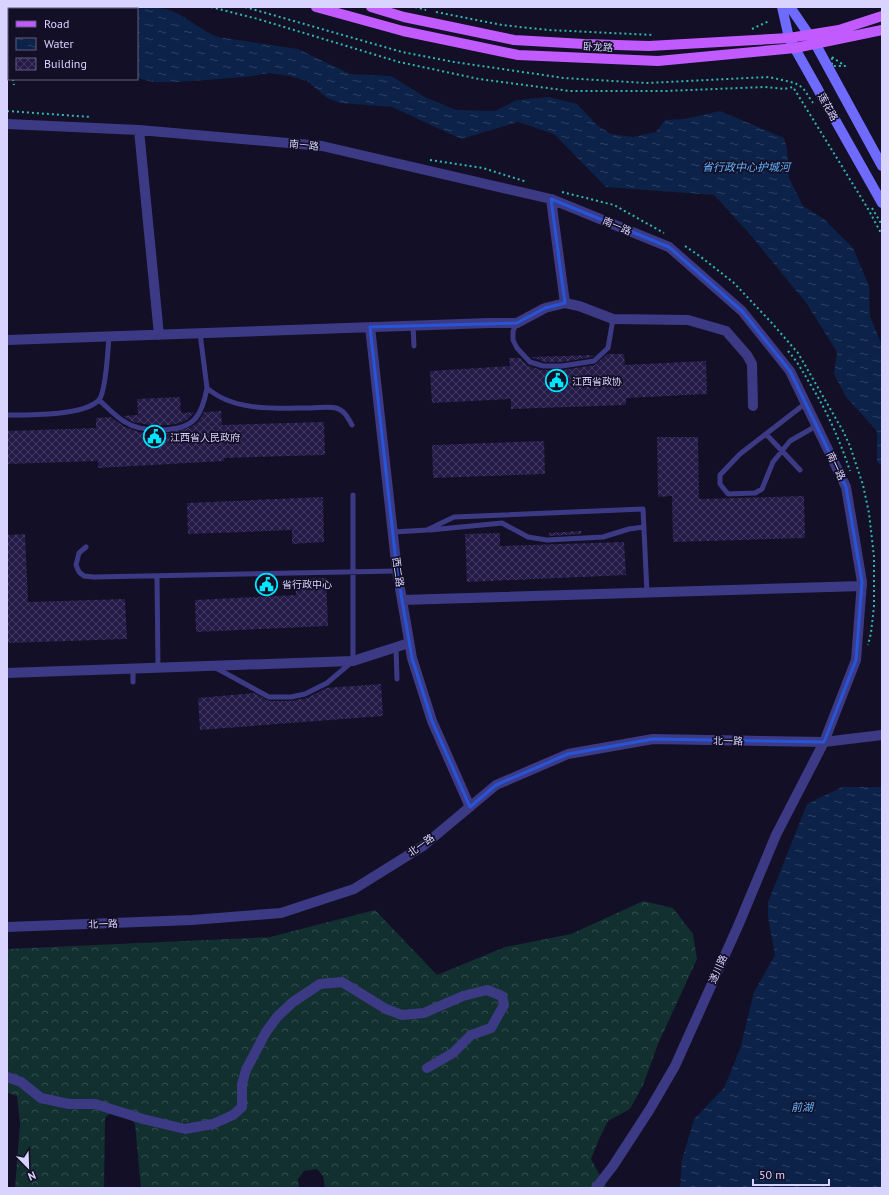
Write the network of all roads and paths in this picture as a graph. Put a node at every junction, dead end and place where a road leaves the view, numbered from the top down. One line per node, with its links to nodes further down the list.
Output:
1 (212, 7): 37 (path)
2 (245, 7): 21 (path)
3 (316, 7): 18 (main road, 卧龙路)
4 (371, 7): 16 (main road, 卧龙路)
5 (415, 7): 8 (path)
6 (782, 7): 16 (main road, 莲花路)
7 (790, 7): 14 (main road, 莲花路)
8 (427, 11)
9 (435, 12): 15 (path)
10 (882, 16): 14 (main road, 卧龙路)
11 (769, 21): 12 (path)
12 (748, 30)
13 (882, 30): 17 (main road, 卧龙路)
14 (809, 34): 16 (main road, 卧龙路); 17 (main road, 莲花路)
15 (661, 35)
16 (789, 38): 18 (main road, 莲花路)
17 (816, 45): 18 (main road, 卧龙路); 29 (main road, 莲花路)
18 (795, 48): 33 (main road, 莲花路)
19 (14, 80): 20 (path)
20 (14, 85)
21 (816, 107)
22 (7, 111): 23 (path)
23 (93, 117)
24 (50, 118): 25 (path)
25 (96, 120)
26 (7, 124): 27 (street, 南一路)
27 (139, 130): 32 (street, 南一路); 45 (street)
28 (430, 160): 30 (path)
29 (882, 166)
30 (529, 183)
31 (560, 191): 36 (path)
32 (551, 199): 39 (street); 52 (street, 南一路)
33 (882, 203)
34 (870, 204): 35 (path)
35 (882, 225)
36 (664, 234)
37 (882, 235)
38 (683, 245): 73 (path)
39 (565, 303): 40 (street); 41 (street)
40 (613, 319): 41 (lane); 53 (street)
41 (517, 323): 42 (street)
42 (413, 326): 43 (street); 48 (lane)
43 (370, 327): 44 (street); 64 (street, 西二路)
44 (200, 333): 45 (street); 50 (lane)
45 (159, 335): 46 (street)
46 (110, 336): 47 (street); 51 (lane)
47 (7, 340)
48 (414, 346)
49 (788, 350): 60 (path)
50 (207, 388): 51 (lane); 55 (lane)
51 (99, 400): 54 (lane)
52 (806, 403): 56 (street, 南一路); 57 (lane)
53 (753, 406)
54 (7, 415)
55 (352, 425)
56 (817, 425): 58 (lane); 69 (street, 南一路)
57 (766, 434): 58 (lane); 58 (lane)
58 (782, 451): 59 (lane)
59 (800, 470)
60 (851, 474)
61 (354, 495): 67 (lane)
62 (644, 528): 63 (lane); 63 (lane); 70 (lane)
63 (427, 530): 64 (lane)
64 (393, 532): 66 (street, 西二路)
65 (86, 547): 68 (lane)
66 (397, 571): 67 (lane); 71 (street, 西二路)
67 (353, 572): 68 (lane); 75 (lane)
68 (157, 576): 77 (lane)
69 (862, 586): 70 (street); 83 (street, 南一路)
70 (647, 593): 71 (street)
71 (402, 600): 72 (street, 西二路)
72 (409, 643): 74 (street); 84 (street, 西二路)
73 (867, 647)
74 (396, 648): 75 (street); 80 (lane)
75 (353, 661): 76 (street); 76 (lane)
76 (214, 666): 77 (street)
77 (158, 668): 78 (street)
78 (133, 669): 79 (street); 81 (lane)
79 (7, 673)
80 (397, 679)
81 (133, 682)
82 (882, 735): 83 (street, 北一路)
83 (824, 742): 84 (street, 北一路); 88 (street, 遂川路)
84 (470, 807): 85 (street, 北一路)
85 (7, 927)
86 (427, 1068): 87 (street)
87 (7, 1077)
88 (596, 1188)

